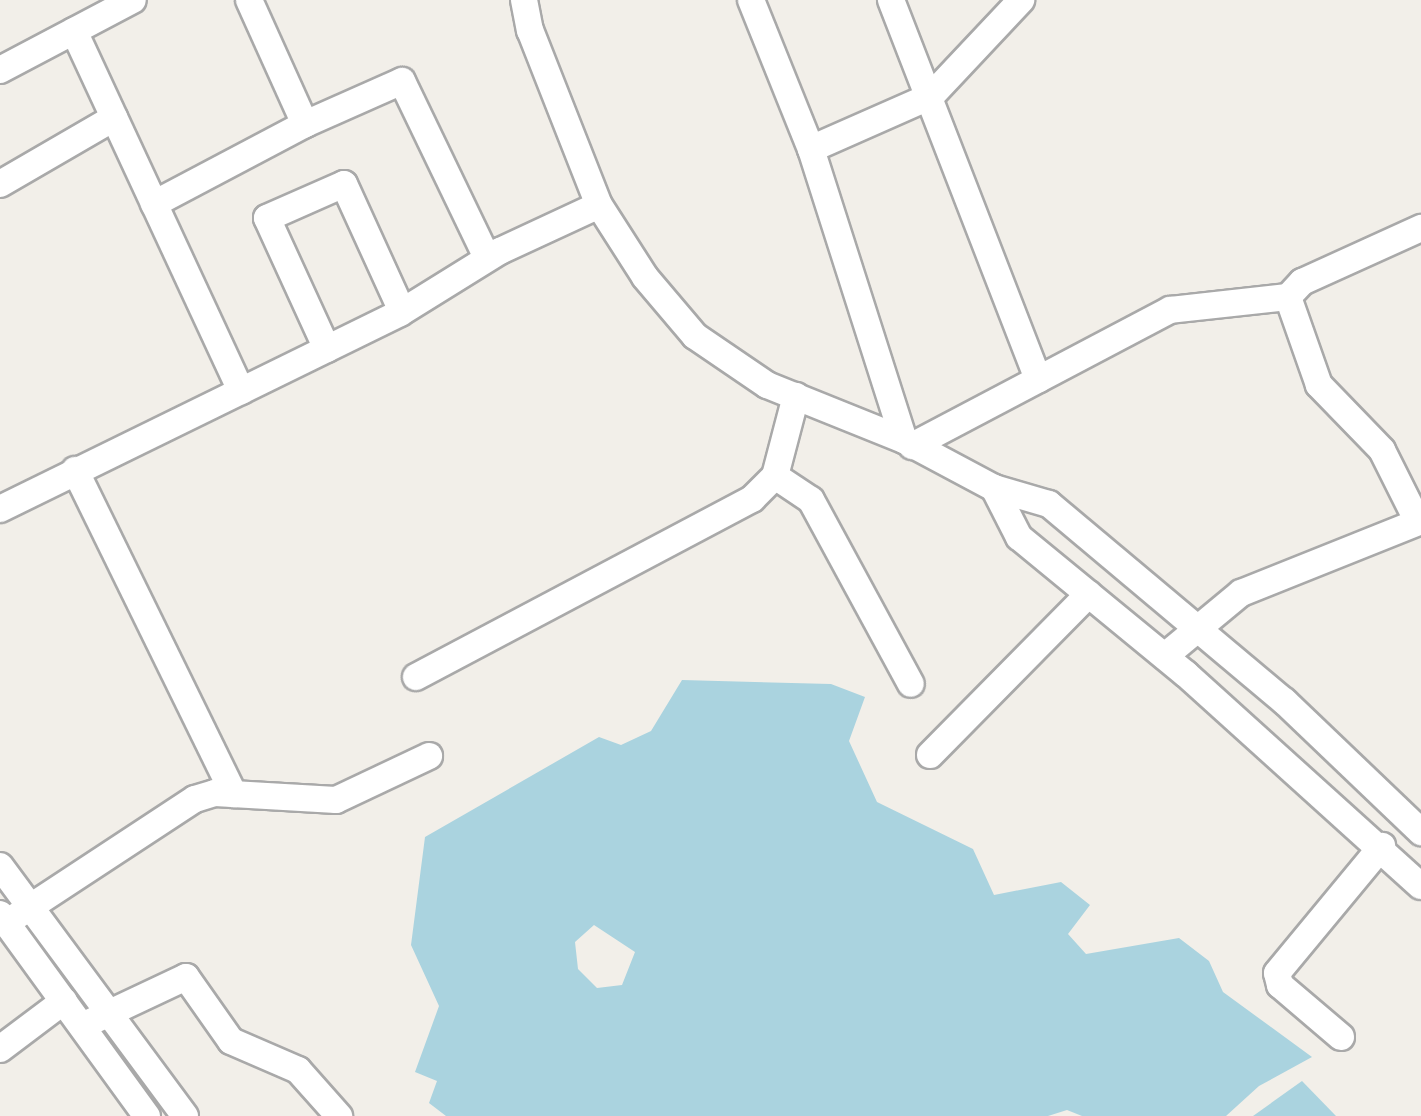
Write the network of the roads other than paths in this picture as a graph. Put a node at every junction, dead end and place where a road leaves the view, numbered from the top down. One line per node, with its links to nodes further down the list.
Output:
1 (133, 0): 7 (street)
2 (249, 0): 11 (street)
3 (524, 0): 15 (street)
4 (751, 0): 12 (street)
5 (891, 0): 9 (street)
6 (1021, 0): 9 (street)
7 (74, 31): 8 (street); 10 (street)
8 (0, 70)
9 (931, 96): 12 (street); 21 (street)
10 (114, 118): 13 (street); 14 (street)
11 (304, 124): 14 (street); 17 (street)
12 (811, 149): 24 (street)
13 (0, 184)
14 (154, 204): 22 (street)
15 (599, 205): 17 (street); 23 (street)
16 (1421, 228): 18 (street)
17 (487, 258): 19 (street)
18 (1288, 297): 21 (street); 29 (street)
19 (402, 311): 20 (street); 20 (street)
20 (327, 349): 22 (street)
21 (1038, 379): 24 (street)
22 (241, 391): 25 (street)
23 (796, 396): 24 (street); 26 (street)
24 (908, 443): 27 (street)
25 (75, 470): 28 (street); 37 (street)
26 (775, 476): 33 (street); 34 (street)
27 (994, 488): 30 (street); 31 (street)
28 (0, 509)
29 (1420, 521): 31 (street)
30 (1089, 594): 32 (street); 35 (street)
31 (1196, 627): 32 (street); 38 (street)
32 (1165, 657): 39 (street)
33 (416, 677)
34 (911, 684)
35 (930, 755)
36 (429, 756): 37 (street)
37 (234, 794): 42 (street)
38 (1421, 832)
39 (1382, 846): 41 (street); 47 (street)
40 (0, 866): 42 (street)
41 (1421, 886)
42 (30, 905): 43 (street); 45 (street)
43 (3, 919): 44 (street)
44 (64, 1000): 46 (street); 48 (street)
45 (109, 1012): 46 (street); 50 (street); 51 (street)
46 (82, 1026): 49 (street)
47 (1341, 1037)
48 (0, 1049)
49 (147, 1116)
50 (185, 1116)
51 (339, 1116)

